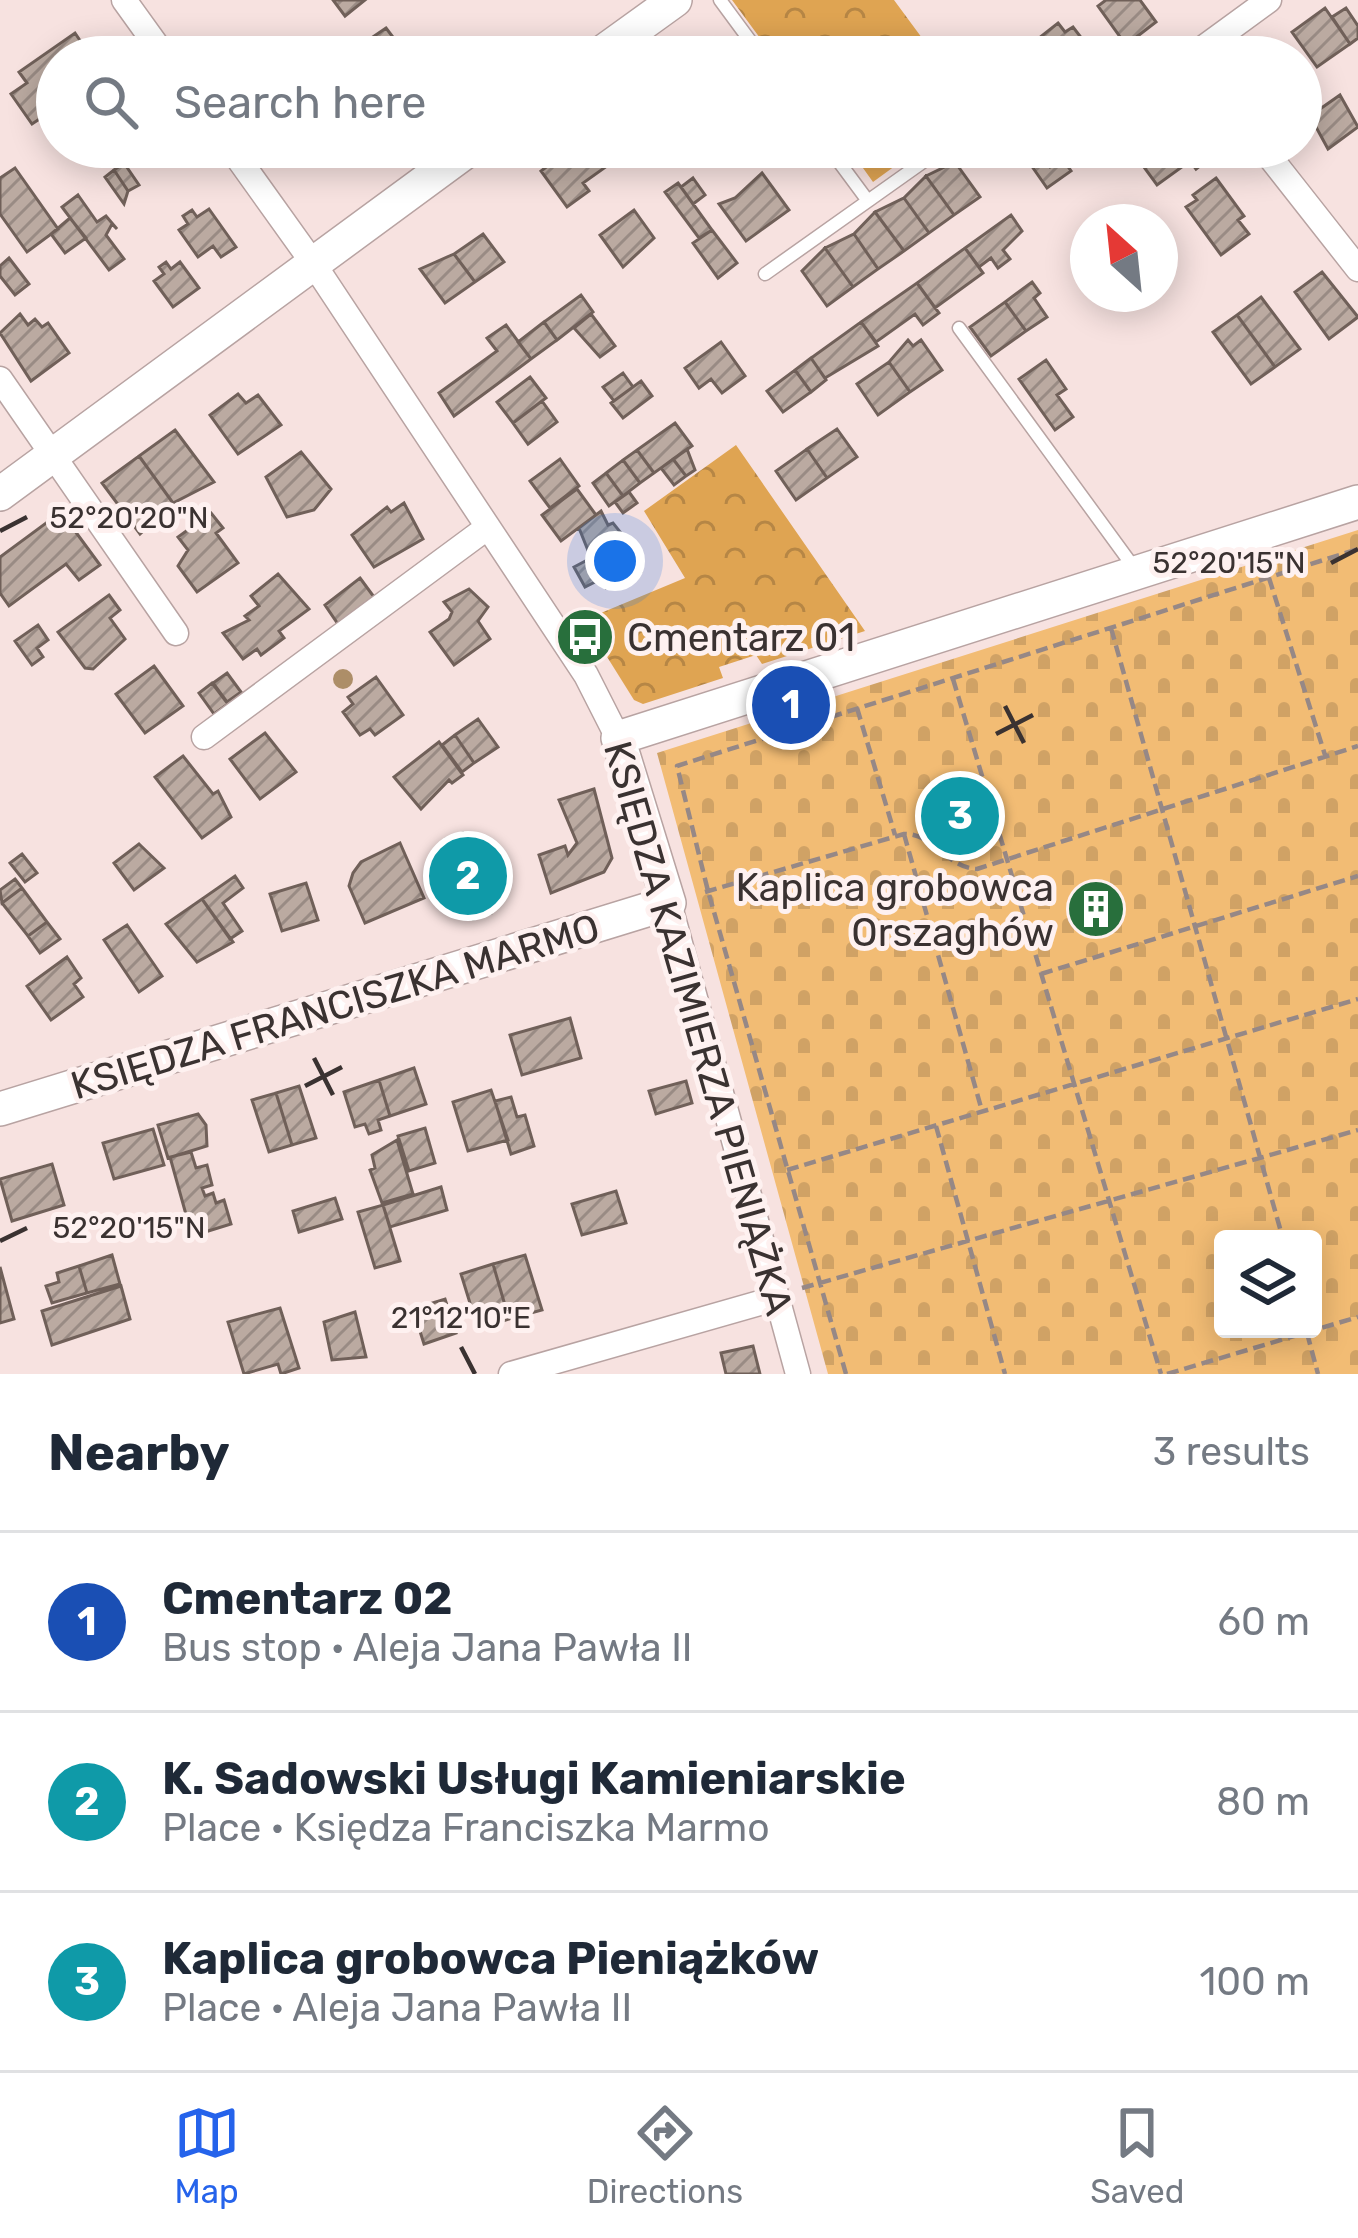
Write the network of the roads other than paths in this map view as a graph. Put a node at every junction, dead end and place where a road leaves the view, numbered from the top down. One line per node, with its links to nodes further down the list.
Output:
1 (124, 0): 5 (street)
2 (675, 0): 6 (street)
3 (720, 0): 7 (lane)
4 (1270, 0): 8 (street)
5 (150, 36)
6 (625, 36)
7 (747, 36)
8 (1220, 36)
9 (245, 168): 15 (street, KSIĘDZA KAZIMIERZA PIENIĄŻKA)
10 (443, 168): 15 (street)
11 (844, 168): 14 (lane)
12 (914, 168): 14 (lane)
13 (1279, 168): 16 (street)
14 (868, 201): 17 (lane)
15 (313, 263): 20 (street); 23 (street, KSIĘDZA KAZIMIERZA PIENIĄŻKA)
16 (1358, 269)
17 (765, 274)
18 (959, 328): 24 (lane)
19 (0, 379): 20 (street)
20 (55, 455): 21 (street); 25 (street)
21 (0, 494)
22 (1358, 502): 24 (street)
23 (488, 527): 26 (street); 27 (street, KSIĘDZA KAZIMIERZA PIENIĄŻKA)
24 (1137, 572): 27 (street)
25 (176, 633)
26 (204, 737)
27 (618, 738): 28 (street, KSIĘDZA KAZIMIERZA PIENIĄŻKA)
28 (683, 899): 29 (street, KSIĘDZA FRANCISZKA MARMO); 30 (street, KSIĘDZA KAZIMIERZA PIENIĄŻKA)
29 (0, 1109)
30 (787, 1294): 31 (street); 32 (street, KSIĘDZA KAZIMIERZA PIENIĄŻKA)
31 (512, 1374)
32 (798, 1374)

